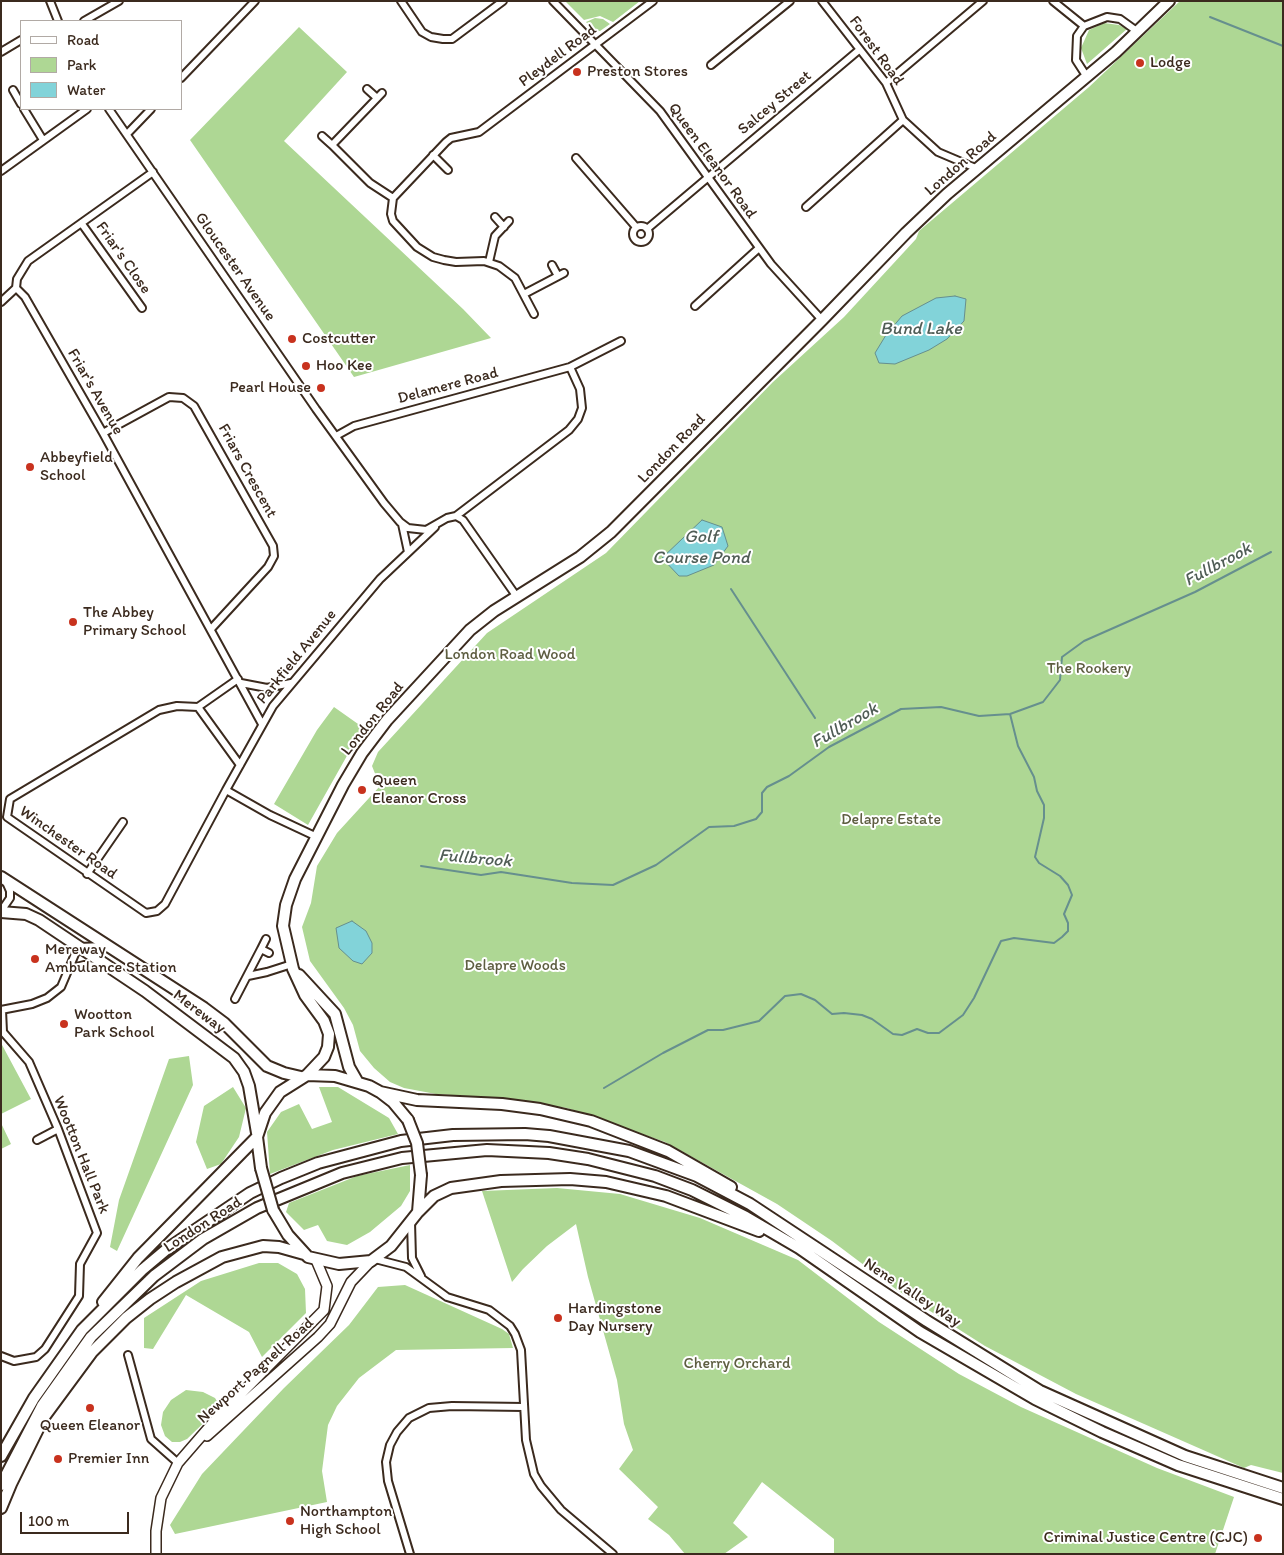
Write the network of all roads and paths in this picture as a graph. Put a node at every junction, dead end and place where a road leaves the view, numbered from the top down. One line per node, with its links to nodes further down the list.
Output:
1 (50, 1): 13 (street)
2 (119, 1): 14 (street)
3 (255, 1): 22 (street)
4 (401, 1): 5 (street)
5 (503, 1)
6 (553, 1): 18 (street, Queen Eleanor Road)
7 (653, 1): 18 (street, Pleydell Road)
8 (790, 1): 21 (street)
9 (984, 1): 24 (street)
10 (1053, 1): 15 (street)
11 (823, 2): 19 (street, Forest Road)
12 (1164, 3): 16 (highway, London Road)
13 (55, 20)
14 (86, 20)
15 (1084, 26): 16 (street); 23 (street)
16 (1138, 32): 23 (highway, London Road)
17 (20, 41): 20 (street)
18 (596, 44): 39 (street, Pleydell Road); 45 (street, Queen Eleanor Road)
19 (860, 50): 24 (street, Forest Road); 45 (street, Salcey Street)
20 (1, 52)
21 (711, 65)
22 (182, 77)
23 (1087, 77): 41 (highway, London Road)
24 (886, 83): 34 (street, Forest Road)
25 (367, 89): 28 (street)
26 (13, 90): 29 (street)
27 (382, 92): 28 (street)
28 (377, 98): 38 (street)
29 (20, 102)
30 (25, 110): 37 (street)
31 (86, 110): 37 (street)
32 (110, 110): 35 (street, Gloucester Avenue)
33 (150, 110): 35 (street)
34 (903, 120): 41 (street, Forest Road); 47 (street)
35 (127, 134): 44 (street, Gloucester Avenue)
36 (322, 136): 38 (street)
37 (43, 140): 43 (street)
38 (332, 145): 46 (street)
39 (432, 155): 42 (street); 46 (street)
40 (576, 158): 52 (street)
41 (978, 169): 65 (highway, London Road)
42 (448, 170)
43 (1, 171)
44 (153, 172): 50 (street); 69 (street, Gloucester Avenue)
45 (708, 177): 53 (street, Salcey Street); 54 (street, Queen Eleanor Road)
46 (393, 198): 55 (street)
47 (806, 207)
48 (494, 217): 51 (street)
49 (509, 221): 51 (street)
50 (82, 224): 59 (street); 63 (street, Friar's Close)
51 (504, 227): 55 (street)
52 (636, 227): 53 (street); 53 (street)
53 (647, 229)
54 (759, 248): 62 (street); 65 (street, Queen Eleanor Road)
55 (489, 262): 60 (street)
56 (552, 265): 58 (street)
57 (564, 273): 58 (street)
58 (558, 276): 60 (street)
59 (16, 288): 61 (street); 68 (street, Friar's Avenue)
60 (524, 294): 64 (street)
61 (1, 302)
62 (695, 306)
63 (142, 308)
64 (534, 314)
65 (822, 320): 74 (highway, London Road)
66 (621, 341): 67 (street, Delamere Road)
67 (570, 367): 69 (street, Delamere Road); 70 (street)
68 (103, 433): 75 (street, Friar's Avenue); 75 (street, Friars Crescent)
69 (336, 436): 71 (street, Gloucester Avenue)
70 (456, 516): 72 (street); 74 (street)
71 (402, 524): 72 (street); 73 (street)
72 (435, 526): 73 (street, Parkfield Avenue)
73 (408, 552): 77 (street, Parkfield Avenue)
74 (517, 597): 83 (highway, London Road)
75 (210, 629): 76 (street, Friar's Avenue)
76 (239, 681): 77 (street); 78 (street); 79 (street, Friar's Avenue)
77 (292, 683): 79 (street, Parkfield Avenue)
78 (198, 707): 80 (street); 84 (street, Winchester Road)
79 (262, 724): 80 (street, Parkfield Avenue)
80 (240, 765): 81 (street, Parkfield Avenue)
81 (226, 790): 83 (street); 84 (street, Winchester Road)
82 (123, 822): 84 (street)
83 (317, 837): 92 (highway, London Road)
84 (87, 874)
85 (2, 878): 86 (street); 88 (highway, Mereway)
86 (1, 912): 89 (highway, Mereway)
87 (266, 939): 90 (street)
88 (105, 946): 89 (street); 98 (highway, Mereway)
89 (78, 947): 93 (street, Wootton Hall Park); 94 (highway, Mereway)
90 (261, 950): 91 (street); 95 (street)
91 (269, 953)
92 (292, 967): 95 (street); 98 (highway, London Road); 99 (highway, London Road)
93 (68, 969): 94 (street); 97 (street, Wootton Hall Park)
94 (118, 973): 103 (highway, Mereway)
95 (248, 976): 96 (street)
96 (235, 999)
97 (2, 1010): 101 (street, Wootton Hall Park)
98 (304, 1076): 99 (highway); 103 (highway)
99 (357, 1082): 100 (highway)
100 (380, 1092): 106 (highway, bridge); 112 (highway)
101 (58, 1129): 104 (street); 116 (street, Wootton Hall Park)
102 (525, 1134): 112 (highway, Nene Valley Way); 114 (highway, London Road)
103 (257, 1135): 109 (highway, bridge); 114 (highway)
104 (37, 1140)
105 (523, 1151): 108 (highway, Nene Valley Way); 121 (highway, London Road)
106 (418, 1212): 107 (highway); 108 (highway)
107 (411, 1222): 111 (highway); 113 (street)
108 (799, 1248): 123 (highway, Nene Valley Way)
109 (304, 1254): 110 (highway); 124 (highway)
110 (316, 1260): 111 (highway); 118 (main road, Newport Pagnell Road)
111 (373, 1260): 113 (street); 118 (main road, Newport Pagnell Road)
112 (856, 1274): 122 (highway, Nene Valley Way)
113 (423, 1280): 117 (street)
114 (82, 1330): 119 (highway, London Road)
115 (128, 1355): 120 (street)
116 (1, 1356)
117 (524, 1407): 125 (street); 127 (street)
118 (189, 1449): 120 (main road, Newport Pagnell Road)
119 (1, 1456)
120 (178, 1463): 126 (main road, Newport Pagnell Road)
121 (1, 1485)
122 (1283, 1488)
123 (1283, 1499)
124 (1, 1508)
125 (611, 1552)
126 (156, 1554)
127 (410, 1554)

